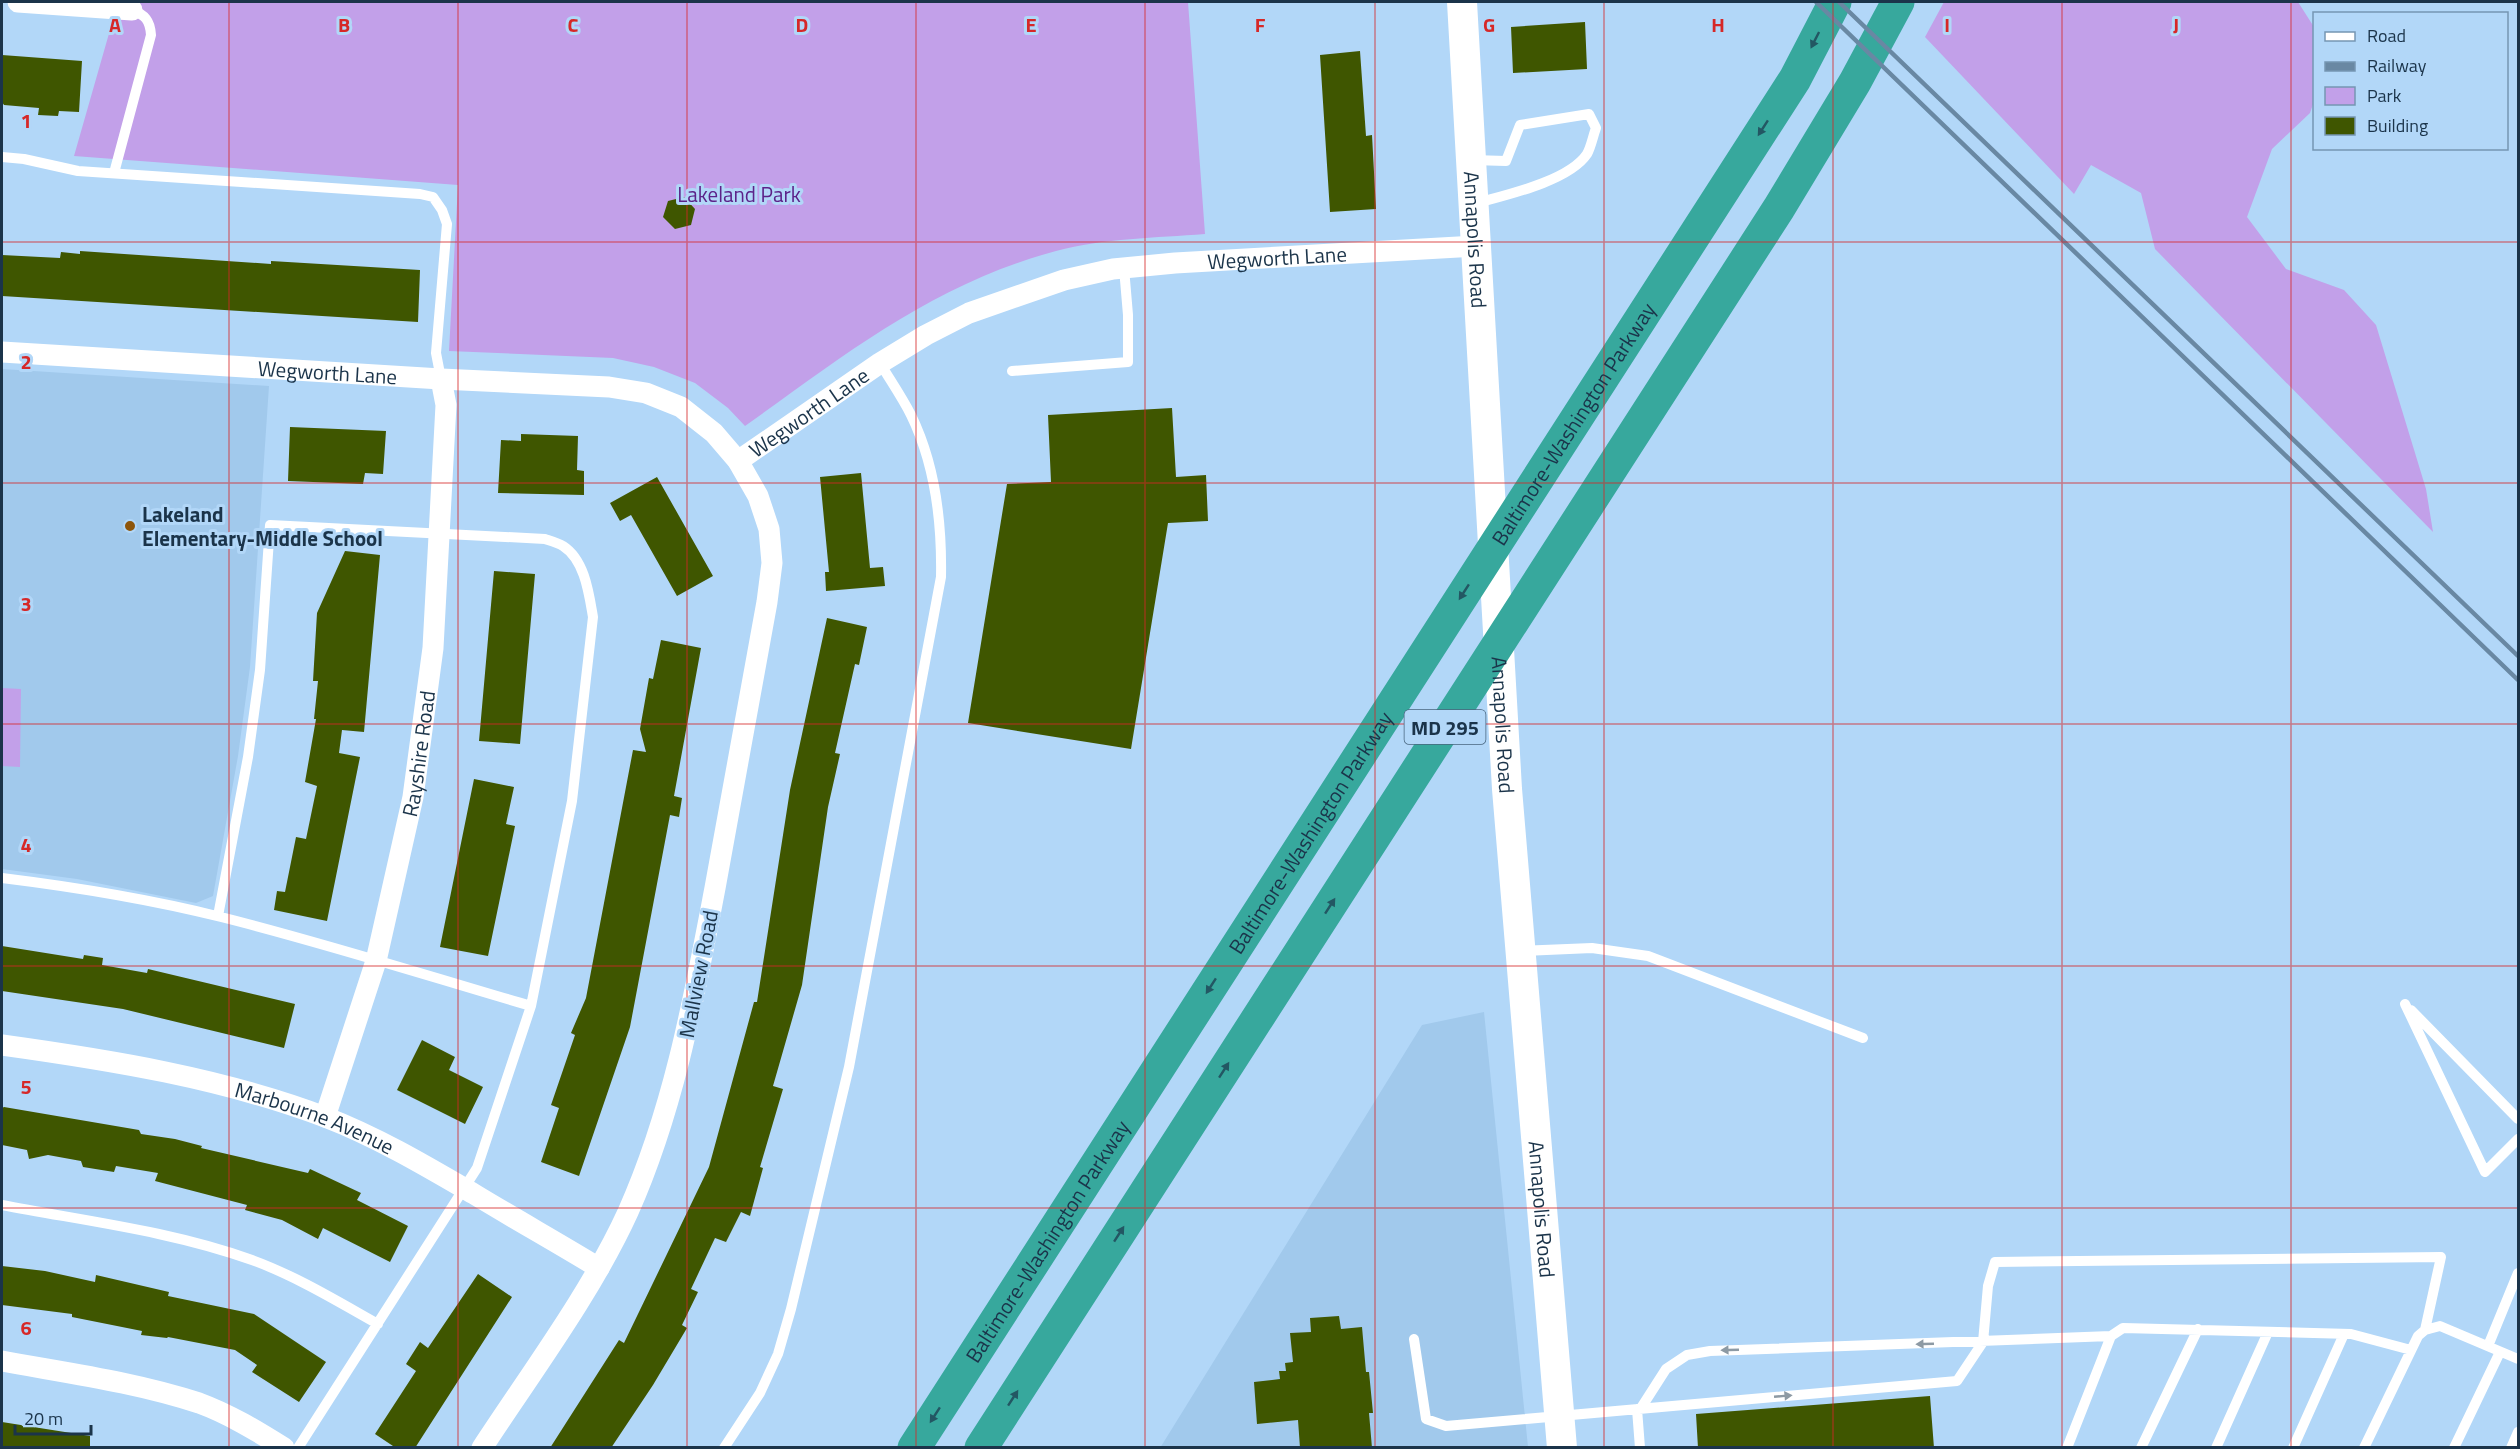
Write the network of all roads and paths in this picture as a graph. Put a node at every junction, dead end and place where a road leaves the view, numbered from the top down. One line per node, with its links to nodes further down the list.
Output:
1 (18, 2): 5 (street)
2 (1462, 2): 7 (main road, Annapolis Road)
3 (1835, 2): 52 (highway, Baltimore-Washington Parkway / MD 295, one-way to 52)
4 (1898, 2): 53 (highway, MD 295, one-way to 4)
5 (132, 10): 8 (lane)
6 (2, 157): 8 (lane)
7 (1471, 160): 9 (main road, Annapolis Road); 9 (lane)
8 (114, 173): 15 (lane)
9 (1474, 204): 10 (main road, Annapolis Road)
10 (1476, 246): 11 (street, Wegworth Lane); 20 (main road, Annapolis Road)
11 (1124, 268): 13 (street, Wegworth Lane); 14 (lane)
12 (2, 352): 15 (street, Wegworth Lane)
13 (880, 363): 16 (street, Wegworth Lane); 51 (lane)
14 (1012, 371)
15 (441, 379): 16 (street, Wegworth Lane); 17 (street, Rayshire Road)
16 (738, 462): 30 (street, Mallview Road)
17 (440, 533): 19 (lane); 21 (street, Rayshire Road); 22 (lane)
18 (2, 878): 19 (lane)
19 (218, 916): 21 (lane)
20 (1521, 951): 23 (lane); 46 (main road, Annapolis Road)
21 (376, 961): 22 (lane); 25 (street, Rayshire Road)
22 (531, 1006): 28 (lane)
23 (1863, 1038)
24 (2, 1045): 25 (street, Marbourne Avenue)
25 (325, 1117): 28 (street, Marbourne Avenue)
26 (2518, 1119): 27 (lane)
27 (2518, 1139)
28 (465, 1189): 30 (street, Marbourne Avenue); 32 (lane)
29 (2, 1204): 32 (lane)
30 (599, 1268): 50 (street, Mallview Road)
31 (2518, 1273): 40 (lane)
32 (378, 1324): 49 (lane)
33 (2198, 1329): 35 (lane); 37 (lane); 57 (lane)
34 (2425, 1330): 39 (lane); 40 (lane); 41 (lane)
35 (2268, 1332): 36 (lane); 58 (lane)
36 (2343, 1334): 41 (lane); 59 (lane)
37 (2111, 1336): 39 (lane); 56 (lane)
38 (1414, 1338): 46 (lane)
39 (1983, 1342): 45 (lane, one-way to 39); 45 (lane, one-way to 45)
40 (2488, 1346): 42 (lane)
41 (2411, 1350): 60 (lane)
42 (2500, 1352): 43 (lane); 61 (lane)
43 (2518, 1359)
44 (2, 1361): 48 (street)
45 (1639, 1409): 46 (lane); 55 (lane)
46 (1560, 1415): 54 (main road, Annapolis Road)
47 (2518, 1432): 62 (lane)
48 (284, 1448)
49 (298, 1448)
50 (482, 1448)
51 (724, 1448)
52 (914, 1448)
53 (981, 1448)
54 (1562, 1448)
55 (1640, 1448)
56 (2067, 1448)
57 (2141, 1448)
58 (2216, 1448)
59 (2293, 1448)
60 (2364, 1448)
61 (2454, 1448)
62 (2511, 1448)

